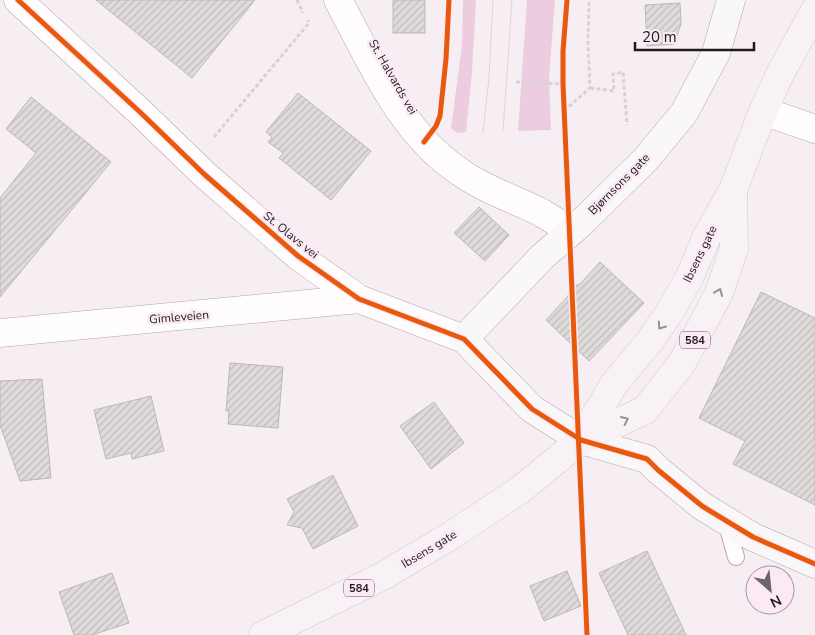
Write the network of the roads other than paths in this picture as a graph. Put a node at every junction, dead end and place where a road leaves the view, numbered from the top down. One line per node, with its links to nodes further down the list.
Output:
1 (18, 0): 9 (street, St. Olavs vei)
2 (338, 0): 8 (street, St. Halvards vei)
3 (731, 0): 8 (street, Bjørnsons gate)
4 (815, 10): 5 (main road, Ibsens gate / 584)
5 (763, 111): 6 (street); 7 (main road, Ibsens gate / 584)
6 (815, 129)
7 (733, 190): 12 (main road, Ibsens gate / 584, one-way to 12); 12 (main road, Ibsens gate / 584, one-way to 7)
8 (571, 231): 11 (street, Bjørnsons gate)
9 (358, 299): 10 (street, Gimleveien); 11 (street, St. Olavs vei)
10 (0, 333)
11 (464, 339): 12 (street, St. Olavs vei)
12 (580, 440): 13 (street, St. Olavs vei); 16 (main road, Ibsens gate / 584)
13 (726, 521): 14 (lane); 15 (street, St. Olavs vei)
14 (736, 557)
15 (815, 564)
16 (263, 635)

